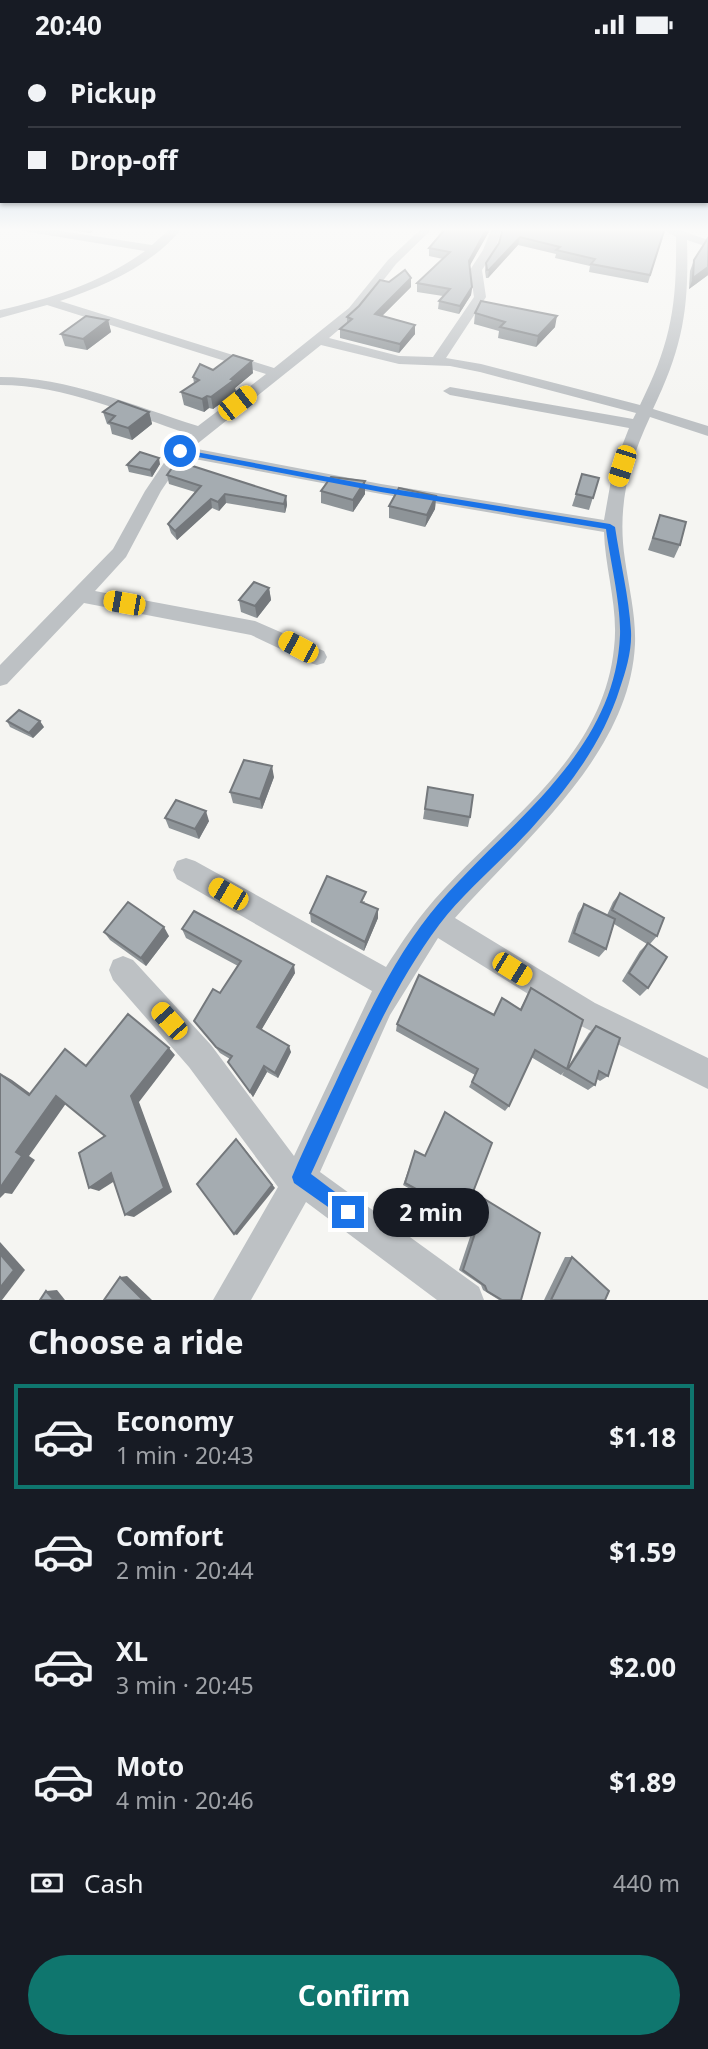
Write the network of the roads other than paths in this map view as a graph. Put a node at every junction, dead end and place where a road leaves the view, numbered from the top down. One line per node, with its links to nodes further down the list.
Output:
1 (86, 286): 5 (street)
2 (372, 286): 7 (street)
3 (478, 286): 8 (street)
4 (683, 286): 12 (street)
5 (49, 302): 6 (street); 9 (street)
6 (0, 314)
7 (319, 340): 8 (street); 9 (street)
8 (437, 361): 12 (street)
9 (276, 373): 14 (street)
10 (0, 381): 14 (street)
11 (450, 391): 12 (street)
12 (643, 418): 13 (street); 16 (street)
13 (708, 431)
14 (200, 432): 15 (street)
15 (180, 451): 16 (street); 17 (street)
16 (610, 527): 21 (street)
17 (78, 595): 18 (street); 19 (street)
18 (317, 657)
19 (0, 678)
20 (186, 870): 23 (street)
21 (434, 920): 23 (street); 24 (street)
22 (123, 970): 25 (street)
23 (390, 985): 25 (street)
24 (708, 1074)
25 (298, 1182): 26 (street); 27 (street)
26 (231, 1300)
27 (466, 1300)

